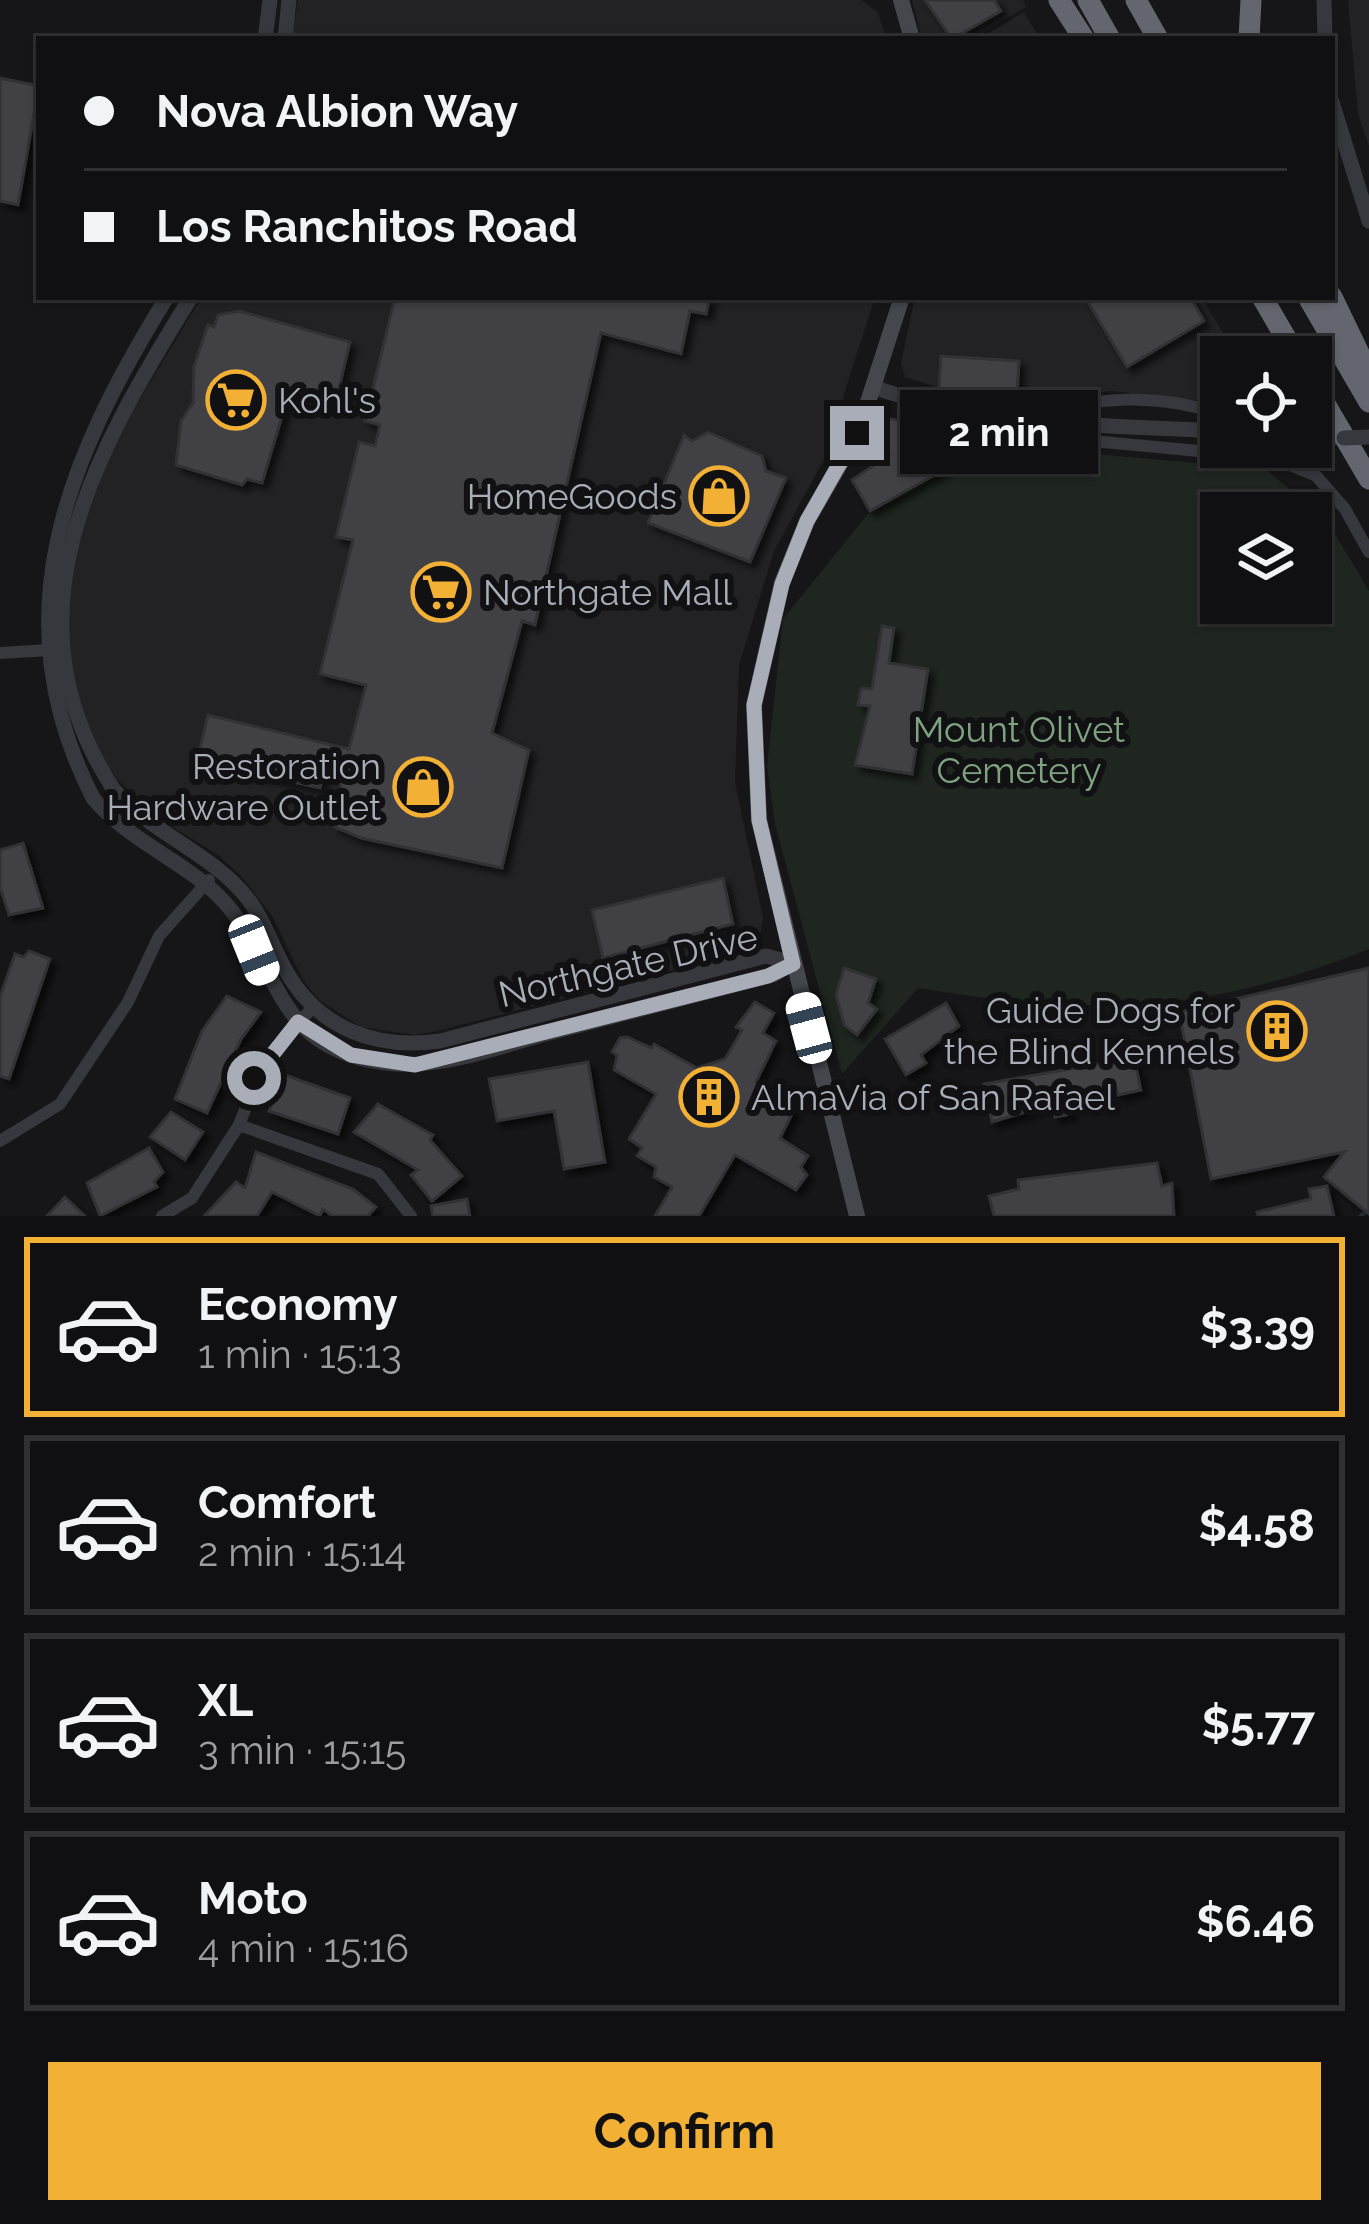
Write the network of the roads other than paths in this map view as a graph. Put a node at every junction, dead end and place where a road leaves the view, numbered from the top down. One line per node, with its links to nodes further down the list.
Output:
1 (270, 0): 9 (street)
2 (289, 0): 10 (street)
3 (902, 0): 11 (main road)
4 (1059, 0): 12 (highway)
5 (1088, 0): 13 (highway)
6 (1136, 0): 14 (highway)
7 (1251, 0): 15 (highway)
8 (1324, 0): 16 (street)
9 (274, 36)
10 (275, 36)
11 (911, 36)
12 (1082, 36)
13 (1108, 36)
14 (1156, 36)
15 (1249, 36)
16 (1325, 36)
17 (1335, 112): 18 (street)
18 (1369, 221)
19 (164, 300): 39 (street)
20 (189, 300): 43 (street, Northgate Drive)
21 (901, 300): 27 (main road)
22 (1264, 300): 25 (highway)
23 (1310, 300): 28 (highway)
24 (1333, 300): 26 (highway)
25 (1285, 336)
26 (1369, 374)
27 (876, 388): 31 (street); 49 (main road)
28 (1369, 402)
29 (1200, 409): 31 (street)
30 (1332, 416): 40 (highway)
31 (1032, 422): 32 (street); 35 (street)
32 (1200, 430)
33 (1332, 436): 34 (street, bridge)
34 (1369, 437)
35 (1200, 448)
36 (1299, 468): 38 (street)
37 (1308, 468): 38 (street)
38 (1312, 473): 41 (street)
39 (56, 478)
40 (1369, 479)
41 (1369, 552)
42 (25, 626): 45 (street)
43 (49, 650): 45 (street); 47 (street, Northgate Drive)
44 (0, 653): 45 (street)
45 (30, 660)
46 (38, 694): 48 (street, Northgate Drive)
47 (217, 869): 48 (street); 50 (street, Northgate Drive)
48 (205, 885): 51 (street, Northgate Drive); 53 (street)
49 (793, 964): 50 (street, Northgate Drive); 51 (street, Northgate Drive); 56 (main road)
50 (313, 1007): 51 (street)
51 (298, 1022): 52 (street)
52 (239, 1125): 54 (street); 55 (street)
53 (0, 1141)
54 (162, 1216)
55 (410, 1216)
56 (857, 1216)

